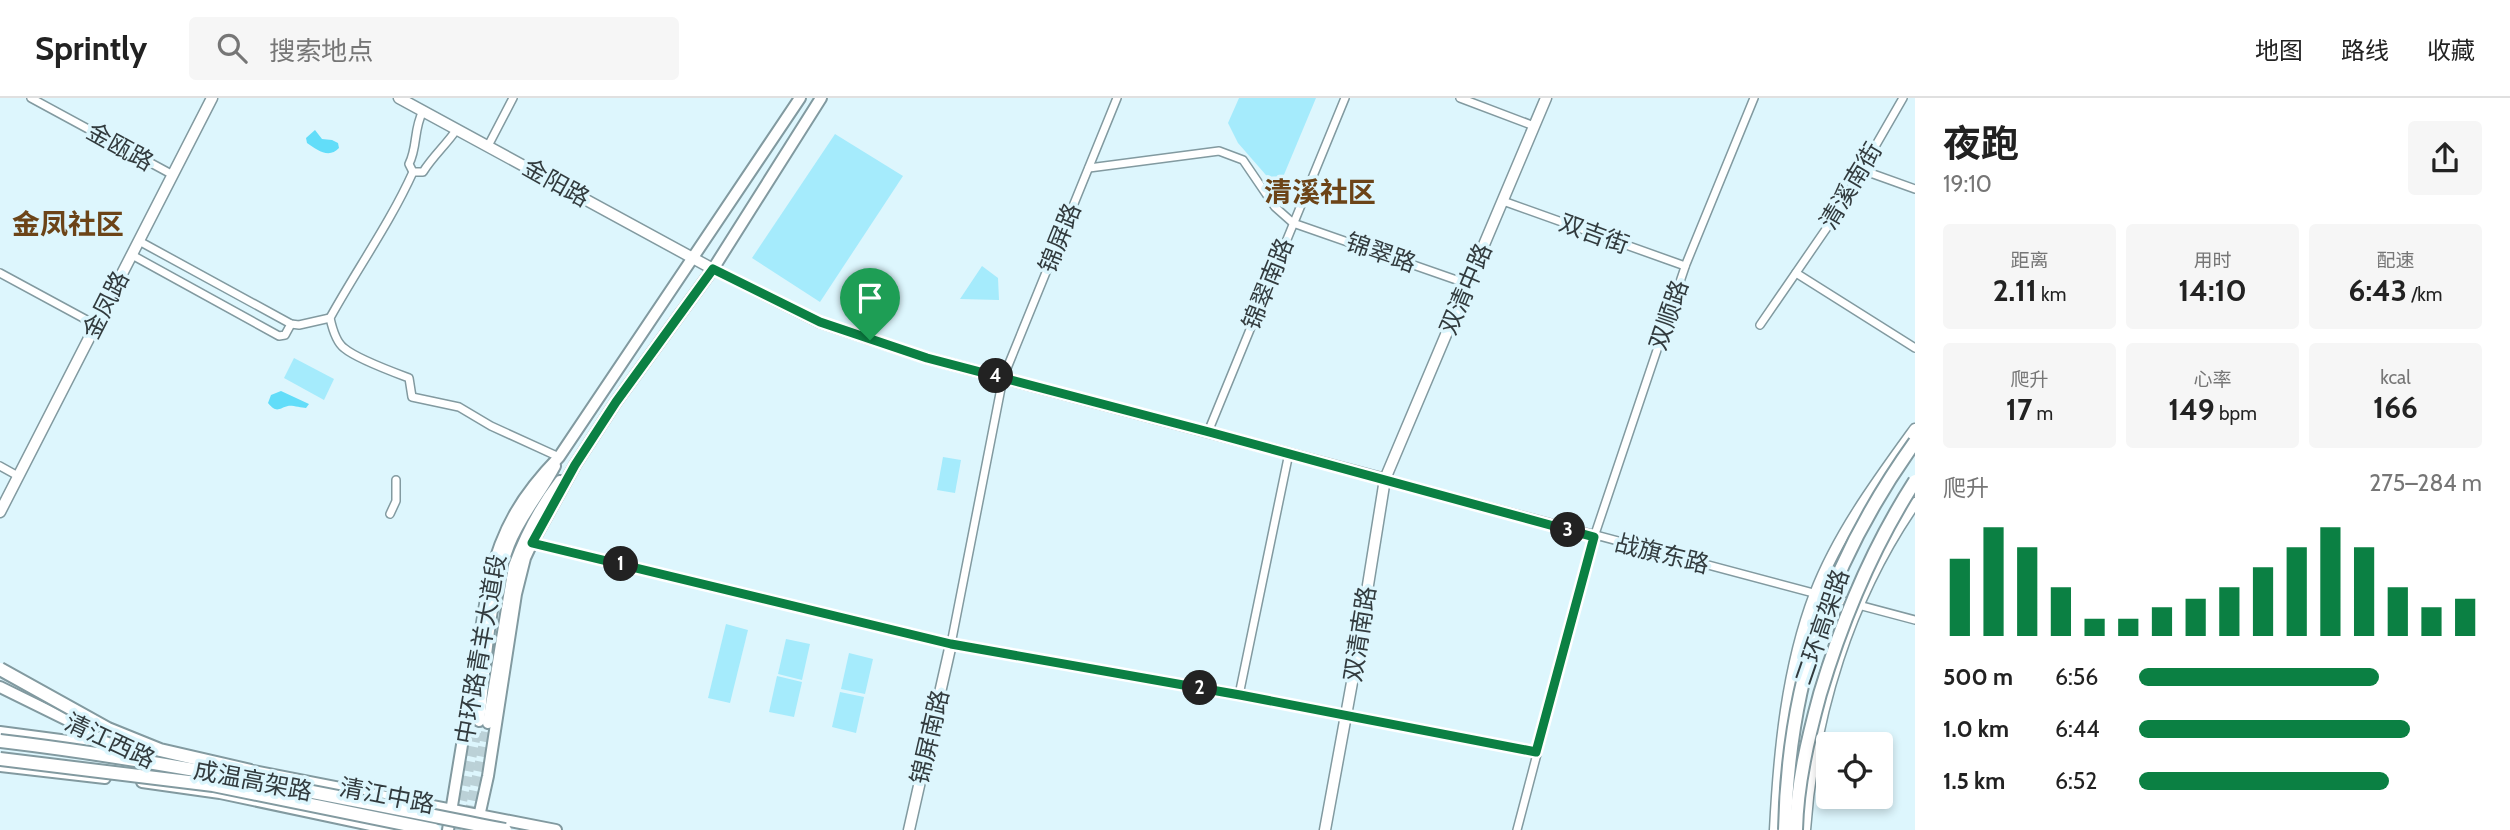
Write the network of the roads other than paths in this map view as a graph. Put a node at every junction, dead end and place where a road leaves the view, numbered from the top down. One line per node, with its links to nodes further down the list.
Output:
1 (31, 98): 20 (street, 金瓯路)
2 (212, 98): 20 (street, 金凤路)
3 (399, 98): 13 (street, 金阳路)
4 (513, 98): 16 (street)
5 (800, 98): 26 (main road, 中环路青羊大道段)
6 (821, 98): 28 (main road, 中环路青羊大道段)
7 (1117, 98): 17 (street, 锦屏路)
8 (1345, 98): 23 (street, 锦翠南路)
9 (1460, 98): 14 (street)
10 (1546, 98): 14 (street, 双清中路)
11 (1754, 98): 27 (street, 双顺路)
12 (1903, 98): 18 (street, 清溪南街)
13 (423, 111): 15 (street, 金阳路); 19 (street)
14 (1534, 126): 22 (street, 双清中路)
15 (457, 130): 16 (street, 金阳路); 19 (street)
16 (488, 146): 26 (street, 金阳路)
17 (1088, 168): 23 (street); 37 (street, 锦屏路)
18 (1862, 170): 21 (street); 29 (street, 清溪南街)
19 (413, 172): 32 (street)
20 (173, 175): 24 (street, 金凤路)
21 (1915, 188)
22 (1503, 201): 27 (street, 双吉街); 31 (street, 双清中路)
23 (1293, 223): 31 (street, 锦翠路); 39 (street, 锦翠南路)
24 (139, 241): 25 (street, 金凤路); 33 (street)
25 (132, 256): 33 (street); 34 (street, 金凤路)
26 (692, 257): 28 (street, 金阳路); 42 (main road, 中环路青羊大道段)
27 (1685, 266): 52 (street, 双顺路)
28 (713, 269): 37 (street, 金阳路); 43 (main road, 中环路青羊大道段)
29 (1796, 273): 35 (street, 清溪南街); 36 (street)
30 (0, 274): 34 (street)
31 (1468, 284): 46 (street, 双清中路)
32 (330, 318): 33 (street); 42 (street)
33 (291, 324)
34 (96, 325): 45 (street, 金凤路)
35 (1760, 325)
36 (1915, 348)
37 (1003, 378): 39 (street, 金阳路); 57 (street, 锦屏路)
38 (1915, 429): 54 (street)
39 (1209, 432): 41 (street, 金阳路)
40 (1915, 442): 84 (highway, 二环高架路, bridge)
41 (1289, 453): 46 (street, 金阳路); 61 (street)
42 (559, 457): 43 (main road); 72 (main road, 中环路青羊大道段)
43 (575, 465): 53 (main road, 中环路青羊大道段)
44 (0, 466): 45 (street)
45 (18, 476): 50 (street, 金凤路)
46 (1385, 479): 52 (street, 战旗东路); 62 (street, 双清南路)
47 (396, 480): 51 (street)
48 (1915, 481): 85 (highway, 二环高架路, bridge)
49 (1915, 503): 55 (street)
50 (0, 512)
51 (390, 514)
52 (1594, 537): 54 (street, 战旗东路); 66 (street, 双顺路)
53 (532, 543): 57 (street); 73 (main road, 中环路青羊大道段)
54 (1816, 593): 55 (street, 战旗东路); 83 (street)
55 (1857, 606): 56 (street, 战旗东路); 86 (street)
56 (1915, 620)
57 (951, 644): 61 (street); 80 (street, 锦屏南路)
58 (0, 669): 70 (highway, bridge)
59 (0, 676): 67 (main road, 清江西路)
60 (0, 687): 65 (main road, 清江西路)
61 (1240, 695): 62 (street)
62 (1346, 715): 66 (street); 81 (street, 双清南路)
63 (0, 732): 65 (main road)
64 (0, 741): 70 (highway, 成温高架路, bridge)
65 (122, 747): 67 (main road); 71 (main road, 清江西路)
66 (1536, 752): 82 (street, 双顺路)
67 (176, 755): 72 (main road, 清江中路)
68 (0, 759): 75 (highway, 成温高架路, bridge)
69 (0, 766): 71 (main road)
70 (307, 791): 78 (highway, 成温高架路, bridge)
71 (220, 793): 74 (main road, 清江中路)
72 (453, 809): 73 (main road, 清江中路); 76 (main road, 中环路青羊大道段)
73 (480, 814): 77 (main road, 中环路青羊大道段); 79 (main road, 清江中路)
74 (394, 830)
75 (434, 830)
76 (448, 830)
77 (476, 830)
78 (505, 830)
79 (556, 830)
80 (909, 830)
81 (1325, 830)
82 (1517, 830)
83 (1774, 830)
84 (1785, 830)
85 (1796, 830)
86 (1805, 830)

